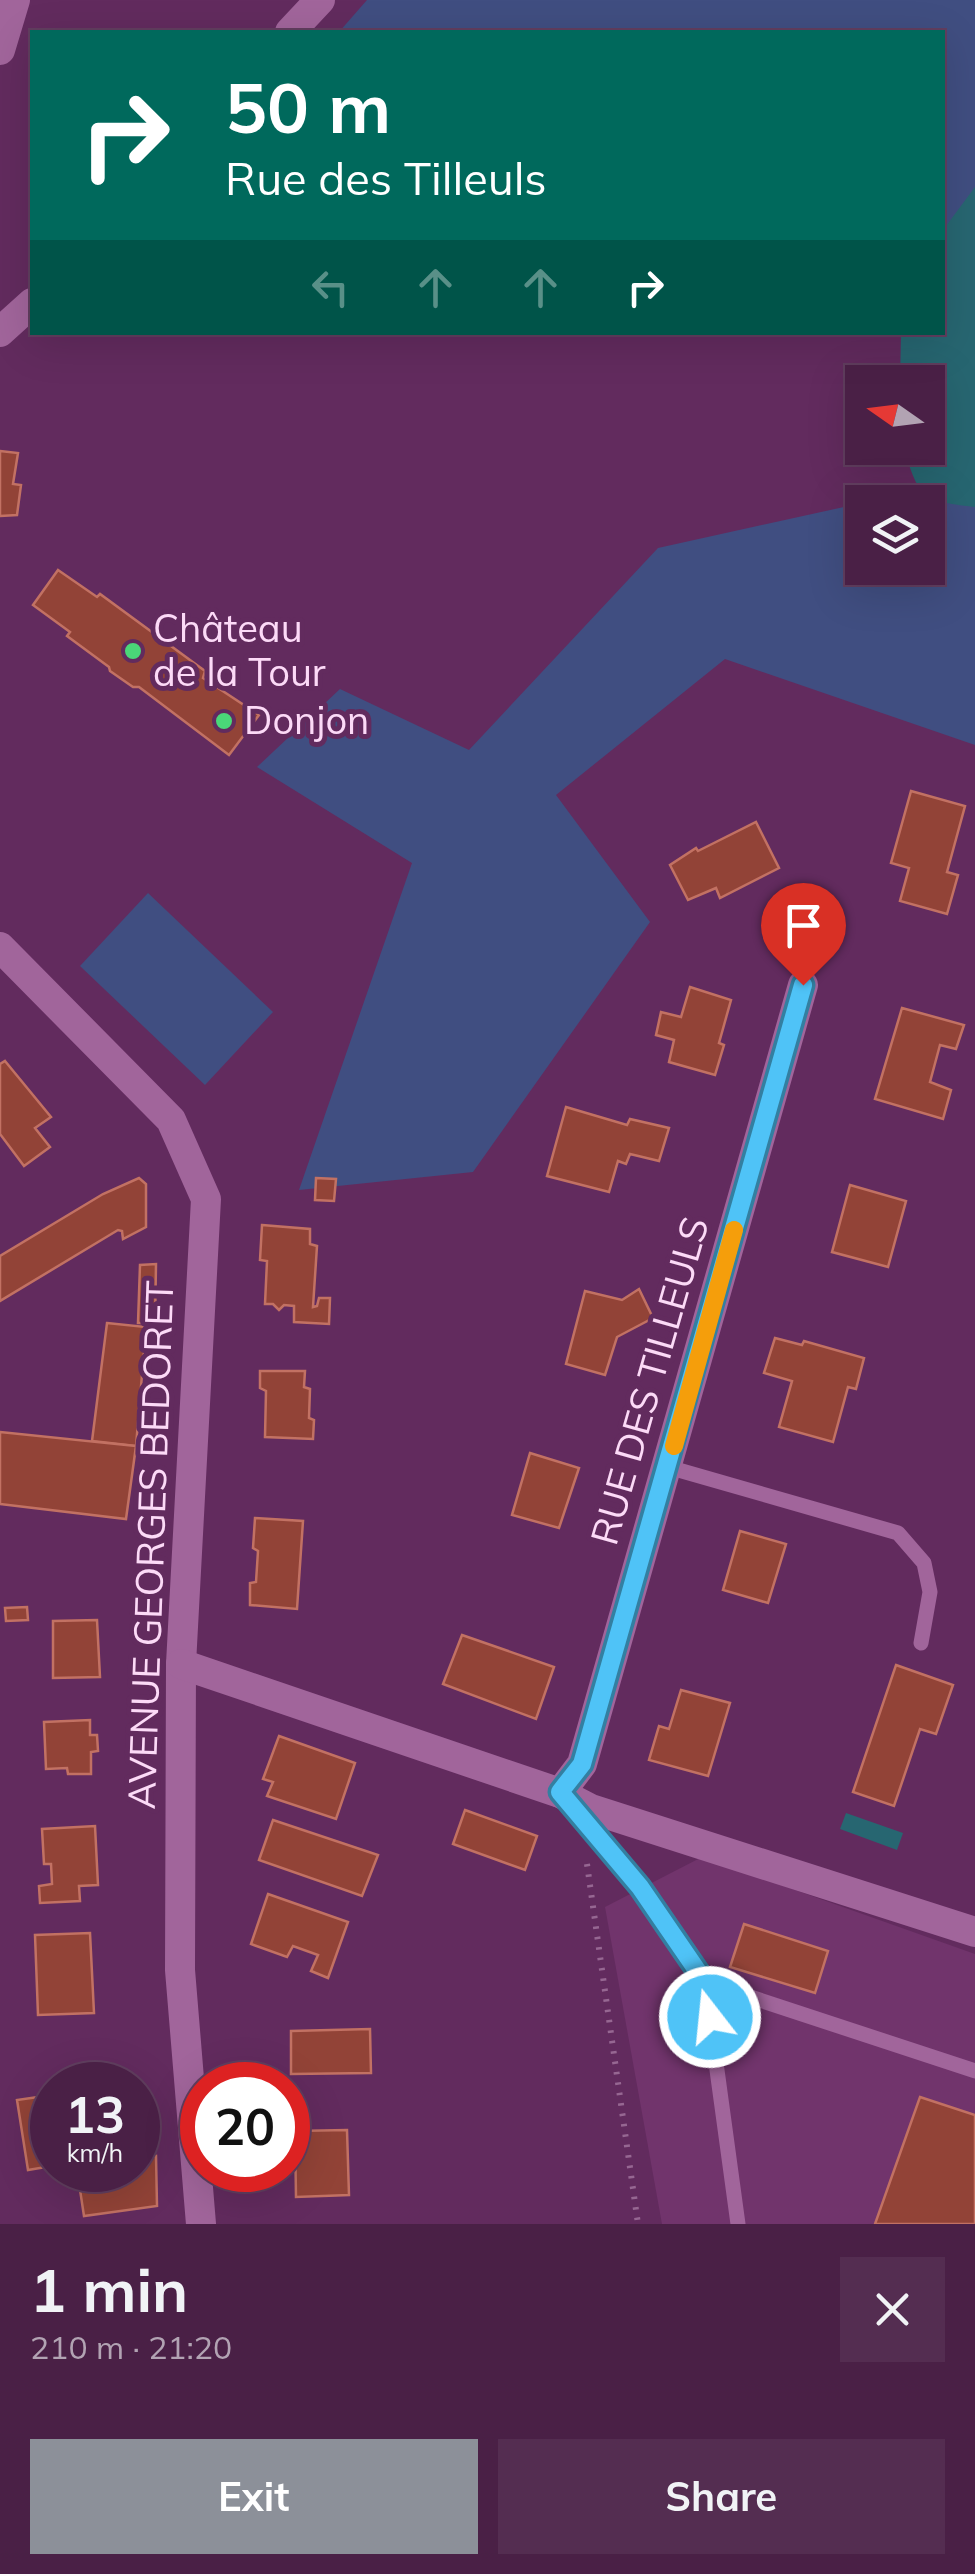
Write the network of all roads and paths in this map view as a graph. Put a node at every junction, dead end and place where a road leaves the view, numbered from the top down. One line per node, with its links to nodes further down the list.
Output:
1 (15, 0): 4 (street)
2 (320, 0): 3 (street)
3 (292, 30)
4 (0, 50)
5 (30, 305): 6 (street)
6 (0, 332)
7 (0, 947): 11 (street, AVENUE GEORGES BEDORET)
8 (803, 985): 9 (street, RUE DES TILLEULS)
9 (668, 1467): 10 (lane); 12 (street, RUE DES TILLEULS)
10 (920, 1643)
11 (181, 1664): 12 (street); 16 (street, AVENUE GEORGES BEDORET)
12 (568, 1802): 13 (street); 14 (lane); 17 (path)
13 (975, 1932)
14 (705, 1982): 15 (lane); 18 (lane)
15 (975, 2071)
16 (201, 2224)
17 (638, 2224)
18 (738, 2224)

